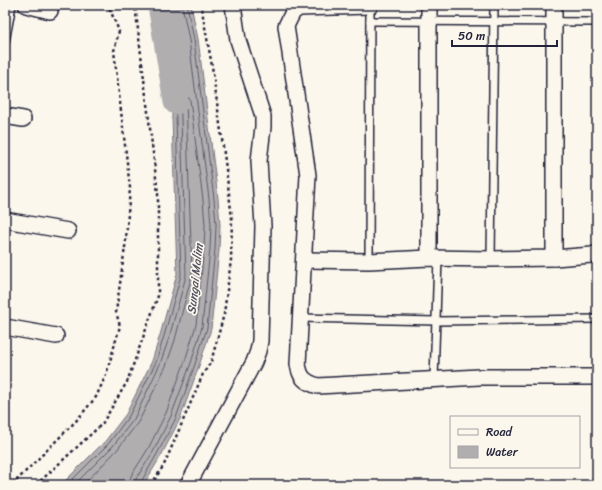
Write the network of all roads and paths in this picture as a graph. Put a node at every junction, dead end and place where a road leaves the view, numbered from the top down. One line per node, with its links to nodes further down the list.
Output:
1 (12, 5): 17 (lane)
2 (26, 5): 11 (street)
3 (108, 5): 35 (path)
4 (135, 5): 36 (path)
5 (201, 5): 37 (path)
6 (233, 5): 38 (street)
7 (429, 5): 14 (street)
8 (494, 5): 13 (lane)
9 (554, 5): 15 (street)
10 (370, 6): 12 (lane); 26 (street)
11 (44, 8)
12 (370, 21): 14 (lane); 27 (lane)
13 (494, 21): 14 (lane); 15 (lane); 25 (lane)
14 (429, 22): 23 (street)
15 (554, 22): 16 (lane); 24 (street)
16 (597, 22)
17 (5, 42)
18 (5, 116): 19 (street)
19 (23, 119)
20 (5, 220): 21 (street)
21 (68, 231)
22 (597, 253): 24 (street)
23 (433, 258): 25 (street); 27 (street); 30 (lane)
24 (554, 258): 25 (street)
25 (491, 259)
26 (304, 260): 27 (street); 28 (street)
27 (369, 261)
28 (300, 318): 30 (lane); 34 (street)
29 (597, 319): 30 (lane)
30 (436, 321): 34 (lane)
31 (5, 328): 32 (street)
32 (56, 336)
33 (597, 377): 34 (street)
34 (434, 379)
35 (12, 485)
36 (36, 485)
37 (151, 485)
38 (188, 485)

